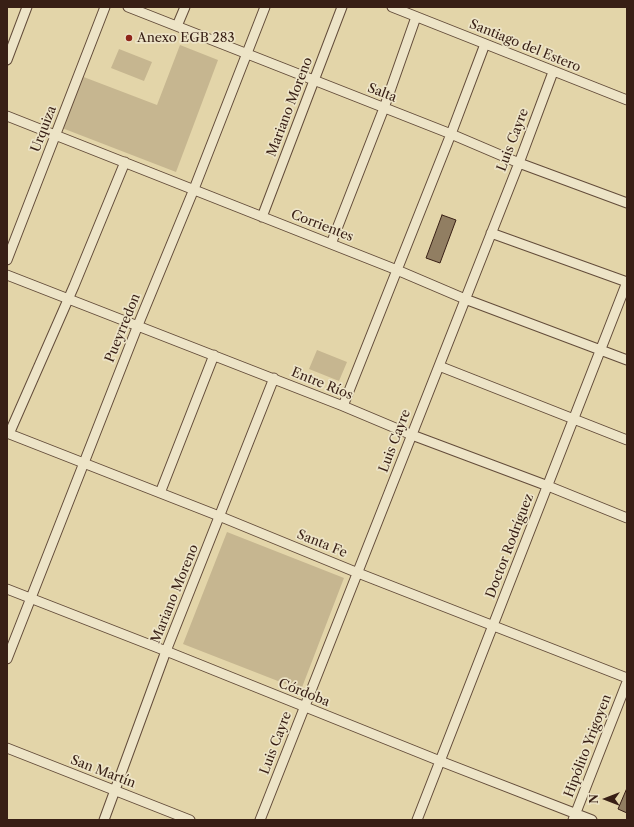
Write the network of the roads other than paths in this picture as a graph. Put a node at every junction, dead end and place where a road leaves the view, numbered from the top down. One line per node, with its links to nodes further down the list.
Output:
1 (27, 7): 12 (street)
2 (105, 7): 19 (street, Urquiza)
3 (128, 7): 9 (street, Salta)
4 (185, 7): 9 (street)
5 (265, 7): 11 (street, Pueyrredon)
6 (342, 7): 14 (street, Mariano Moreno)
7 (392, 7): 8 (street, Santiago del Estero)
8 (416, 17): 10 (street, Santiago del Estero); 16 (street)
9 (178, 26): 11 (street, Salta)
10 (485, 44): 13 (street, Santiago del Estero); 18 (street)
11 (247, 53): 14 (street, Salta); 22 (street, Pueyrredon)
12 (7, 60)
13 (553, 72): 15 (street, Santiago del Estero); 21 (street, Luis Cayre)
14 (315, 81): 16 (street, Salta); 24 (street, Mariano Moreno)
15 (627, 100)
16 (384, 108): 18 (street, Salta); 26 (street)
17 (7, 116): 19 (street, Corrientes)
18 (451, 134): 21 (street, Salta); 28 (street)
19 (56, 135): 20 (street, Corrientes); 27 (street, Urquiza)
20 (125, 162): 22 (street, Corrientes); 31 (street)
21 (519, 163): 23 (street, Salta); 25 (street, Luis Cayre)
22 (194, 189): 24 (street, Corrientes); 35 (street, Pueyrredon)
23 (627, 203)
24 (262, 217): 26 (street, Corrientes)
25 (491, 233): 30 (street); 32 (street, Luis Cayre)
26 (331, 244): 28 (street, Corrientes)
27 (7, 260)
28 (397, 270): 32 (street, Corrientes); 41 (street)
29 (7, 275): 31 (street, Entre Ríos)
30 (627, 282): 33 (street, Doctor Rodríguez)
31 (68, 298): 35 (street, Entre Ríos); 43 (street)
32 (466, 299): 36 (street, Corrientes); 39 (street, Luis Cayre)
33 (617, 308): 34 (street); 36 (street, Doctor Rodríguez)
34 (627, 310)
35 (138, 325): 37 (street, Entre Ríos); 46 (street, Pueyrredon)
36 (601, 350): 38 (street, Corrientes); 42 (street, Doctor Rodríguez)
37 (214, 355): 40 (street, Entre Ríos); 48 (street)
38 (627, 360)
39 (439, 366): 42 (street); 44 (street, Luis Cayre)
40 (274, 378): 41 (street, Entre Ríos); 49 (street, Mariano Moreno)
41 (343, 406): 44 (street, Entre Ríos)
42 (574, 419): 45 (street); 47 (street, Doctor Rodríguez)
43 (8, 433): 46 (street, Santa Fe)
44 (412, 435): 47 (street, Entre Ríos); 51 (street, Luis Cayre)
45 (627, 440)
46 (84, 463): 48 (street, Santa Fe); 53 (street, Pueyrredon)
47 (548, 486): 50 (street, Entre Ríos); 54 (street, Doctor Rodríguez)
48 (160, 493): 49 (street, Santa Fe)
49 (220, 516): 51 (street, Santa Fe); 55 (street, Mariano Moreno)
50 (627, 518)
51 (358, 573): 54 (street, Santa Fe); 59 (street, Luis Cayre)
52 (7, 589): 53 (street, Córdoba)
53 (30, 598): 55 (street, Córdoba); 56 (street, Pueyrredon)
54 (493, 626): 57 (street, Santa Fe); 61 (street, Doctor Rodríguez)
55 (166, 651): 59 (street, Córdoba); 62 (street, Mariano Moreno)
56 (7, 659)
57 (627, 678)
58 (627, 682): 63 (street, Hipólito Yrigoyen)
59 (304, 707): 61 (street, Córdoba); 66 (street, Luis Cayre)
60 (7, 748): 62 (street, San Martín)
61 (440, 761): 63 (street, Córdoba); 67 (street, Doctor Rodríguez)
62 (115, 791): 64 (street, Mariano Moreno); 65 (street, San Martín)
63 (574, 817): 68 (street, Córdoba)
64 (104, 820)
65 (190, 820)
66 (260, 820)
67 (417, 820)
68 (592, 820)

